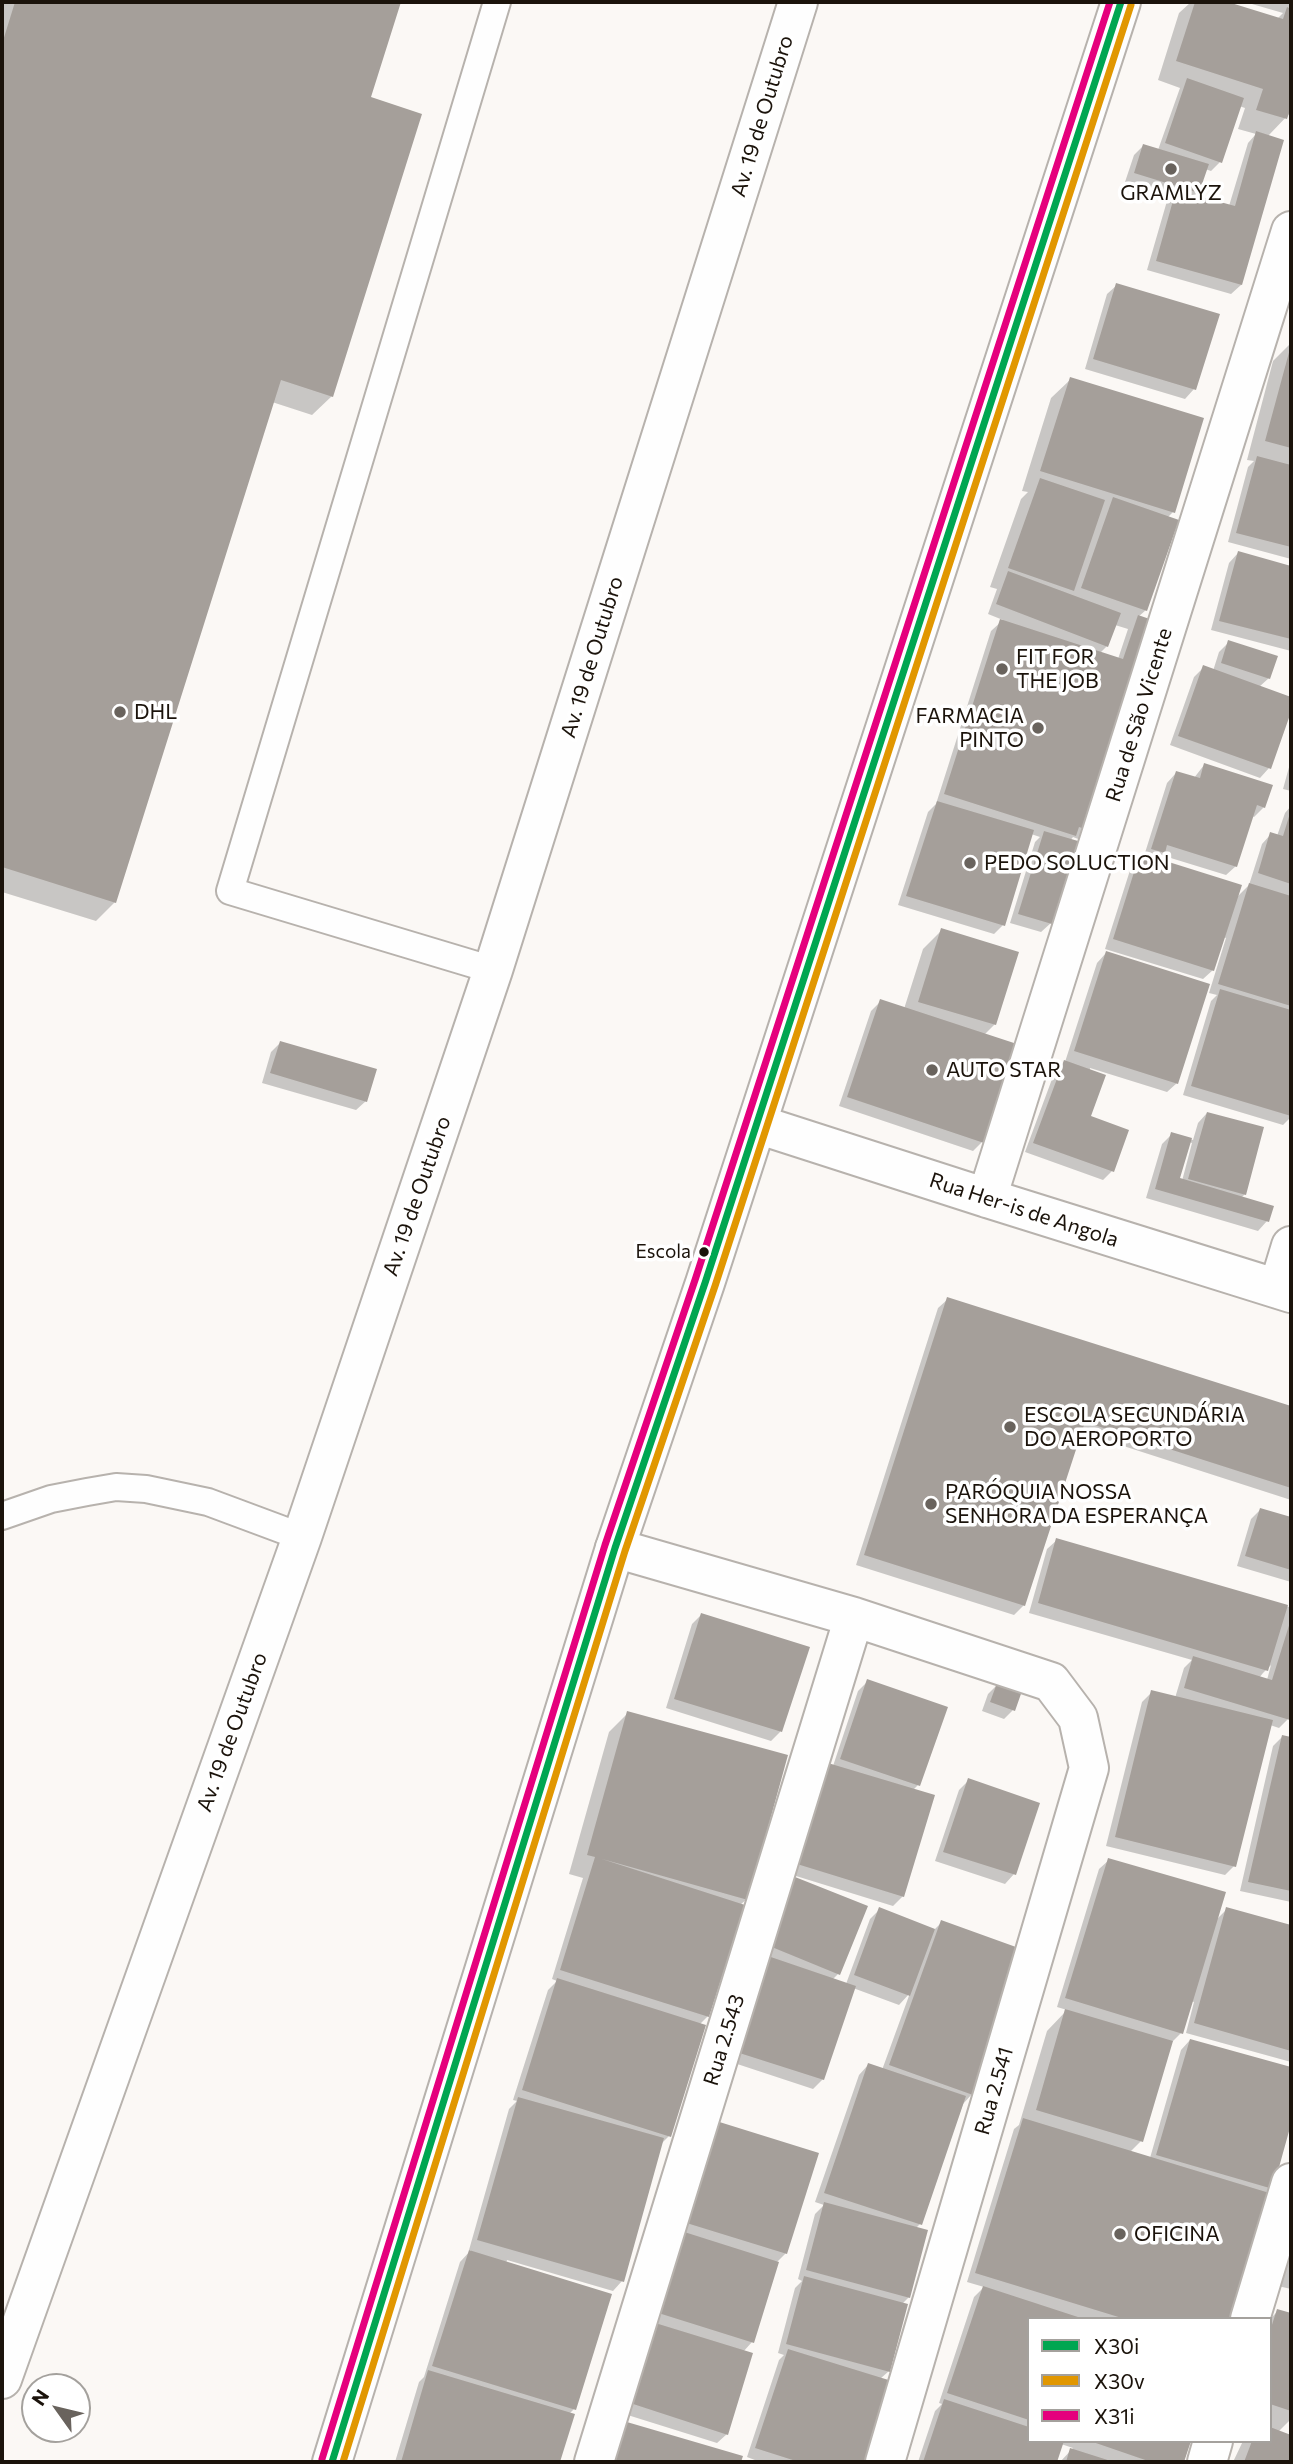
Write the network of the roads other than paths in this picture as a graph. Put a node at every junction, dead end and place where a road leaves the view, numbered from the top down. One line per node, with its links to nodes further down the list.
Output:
1 (497, 2): 5 (lane)
2 (798, 2): 5 (street, Av. 19 de Outubro)
3 (1121, 2): 6 (street)
4 (1291, 231): 7 (street, Rua de São Vicente)
5 (493, 970): 11 (street, Av. 19 de Outubro)
6 (757, 1124): 7 (street, Rua Her-is de Angola); 12 (street)
7 (986, 1198): 9 (street, Rua Her-is de Angola)
8 (1291, 1246): 9 (street)
9 (1285, 1291)
10 (2, 1516): 11 (lane)
11 (302, 1537): 16 (street, Av. 19 de Outubro)
12 (615, 1548): 13 (street); 18 (street)
13 (854, 1618): 19 (street, Rua 2.543); 20 (street, Rua 2.541)
14 (1291, 2183): 15 (street)
15 (1251, 2317)
16 (2, 2379)
17 (1212, 2443): 21 (street)
18 (332, 2462)
19 (594, 2462)
20 (885, 2462)
21 (1207, 2462)

